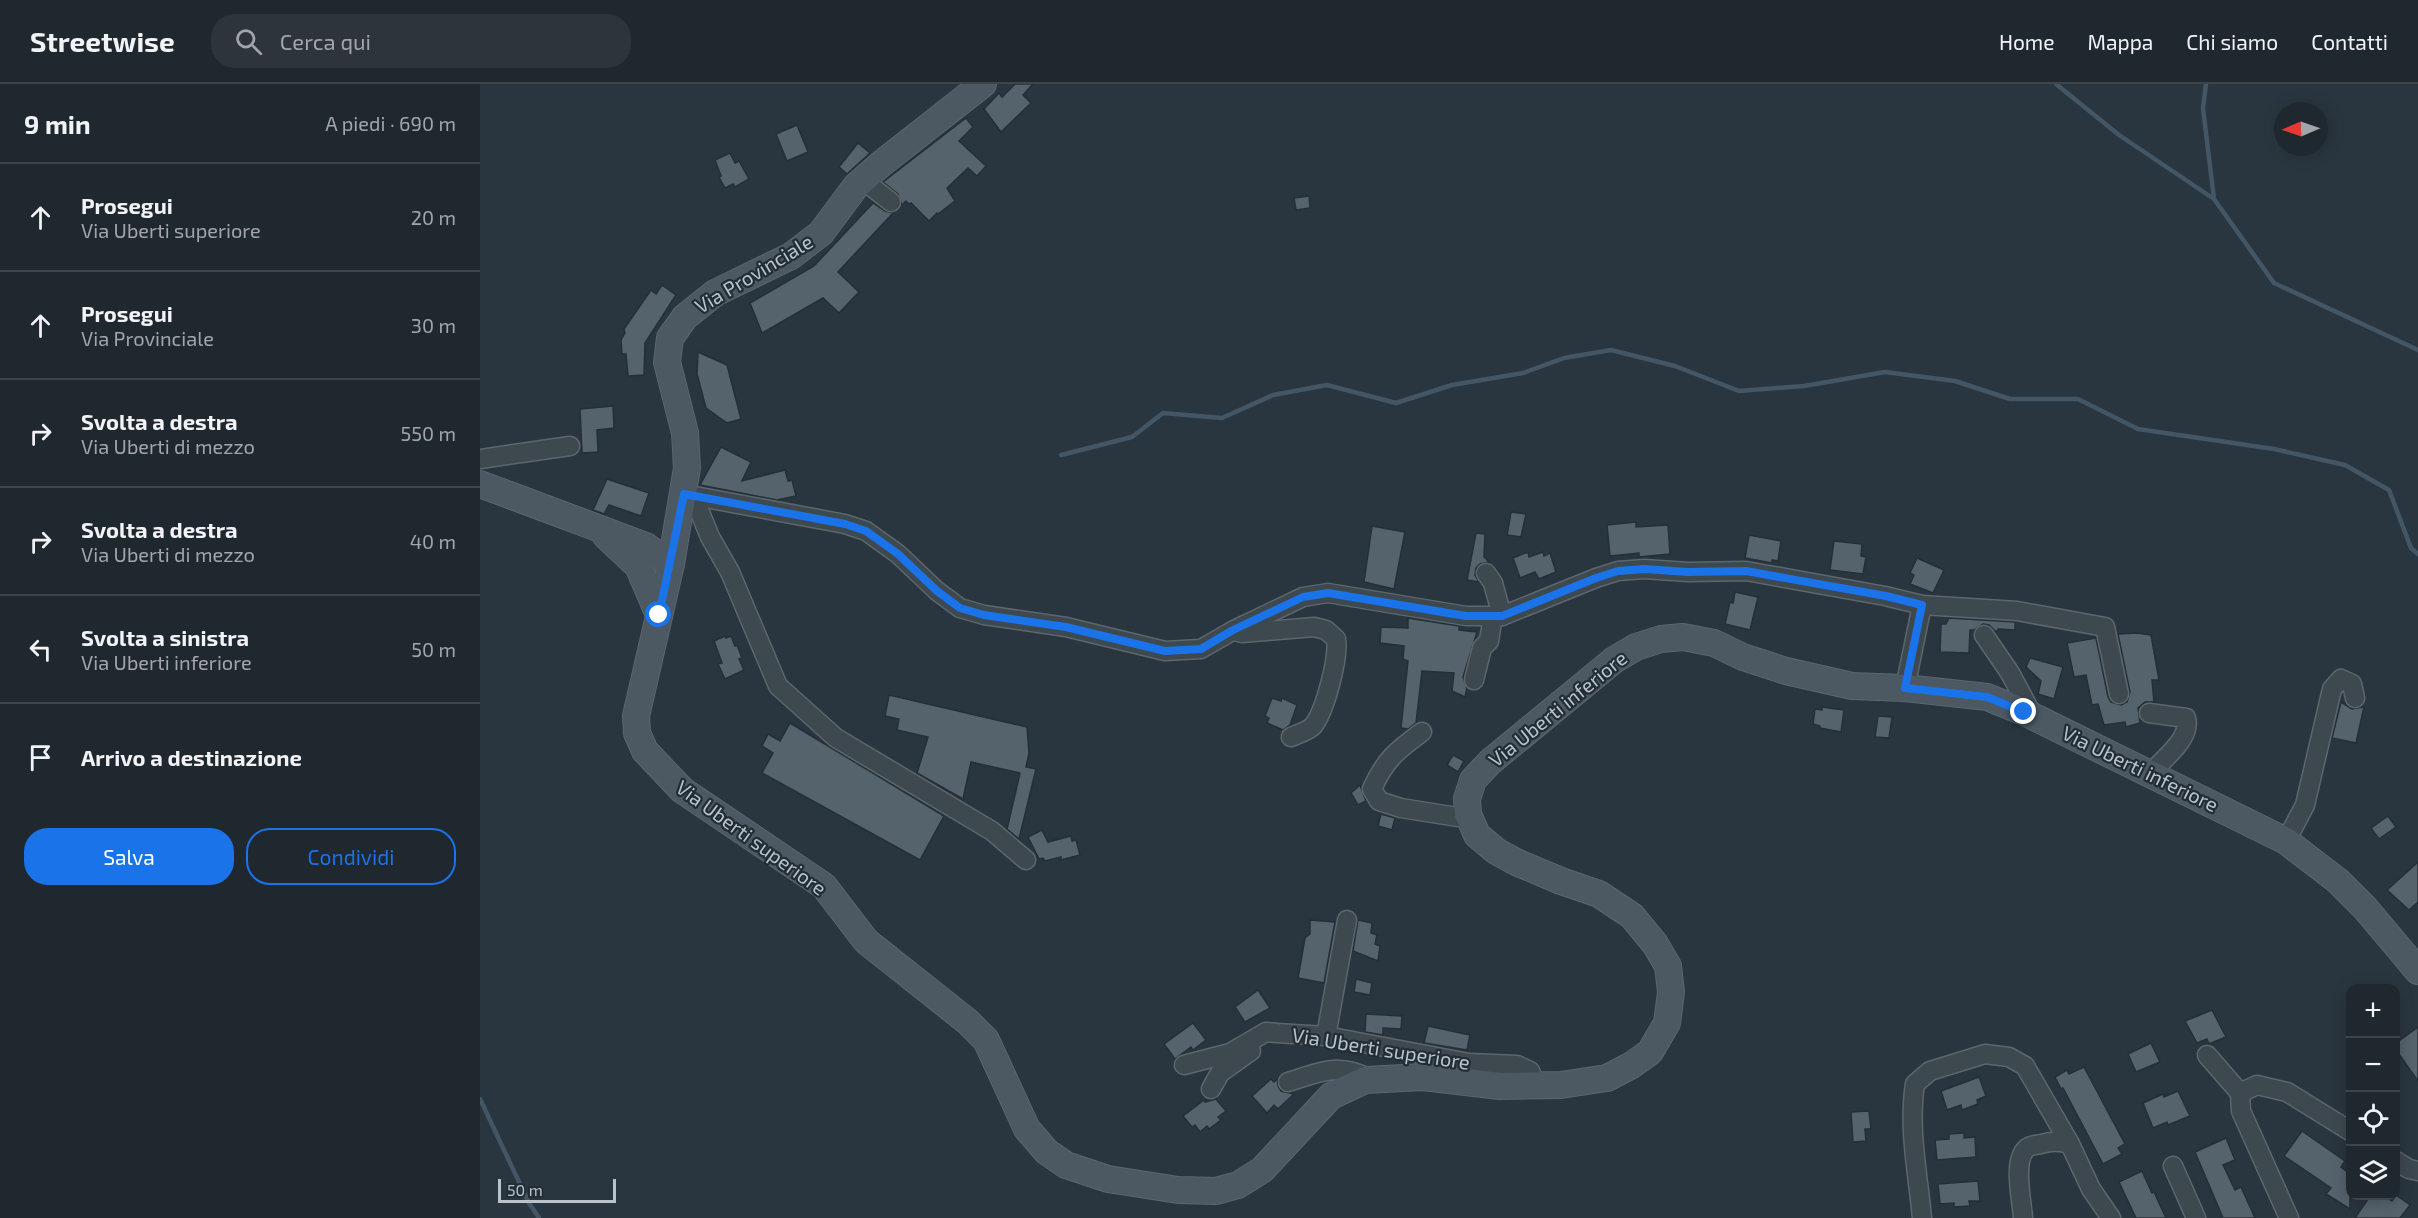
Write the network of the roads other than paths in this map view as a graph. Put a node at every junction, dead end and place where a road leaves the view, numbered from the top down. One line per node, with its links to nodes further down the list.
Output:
1 (983, 84): 2 (main road, Via Provinciale)
2 (863, 180): 3 (street); 7 (main road, Via Provinciale)
3 (891, 202)
4 (570, 446): 5 (street)
5 (480, 459)
6 (480, 484): 9 (main road)
7 (684, 494): 8 (main road, Via Provinciale); 16 (street); 29 (street)
8 (678, 522): 9 (main road); 10 (main road, Via Provinciale)
9 (600, 529): 10 (main road); 11 (main road)
10 (671, 564): 11 (main road); 14 (main road, Via Uberti superiore)
11 (638, 566): 14 (main road)
12 (1486, 573): 15 (street)
13 (1922, 605): 15 (street); 19 (street); 20 (street)
14 (659, 615): 36 (main road, Via Uberti superiore)
15 (1497, 616): 16 (street); 18 (street)
16 (1233, 630): 25 (street)
17 (1984, 635): 23 (street)
18 (1474, 680)
19 (1905, 688): 23 (main road, Via Uberti inferiore); 27 (main road, Via Uberti inferiore)
20 (2119, 694)
21 (2355, 698): 28 (street)
22 (2149, 713): 26 (street)
23 (2033, 716): 26 (main road, Via Uberti inferiore)
24 (1422, 732): 27 (street)
25 (1292, 737)
26 (2151, 773): 28 (main road, Via Uberti inferiore)
27 (1470, 819): 38 (main road, Via Uberti superiore)
28 (2286, 841): 31 (main road, Via Uberti inferiore)
29 (1026, 860)
30 (1347, 920): 33 (street)
31 (2418, 971)
32 (1277, 1033): 33 (street, Via Uberti superiore); 35 (street, Via Uberti superiore); 39 (street)
33 (1326, 1036): 38 (street, Via Uberti superiore)
34 (2207, 1055): 40 (street)
35 (1184, 1065)
36 (1370, 1079): 37 (street); 38 (main road, Via Uberti superiore)
37 (1288, 1082)
38 (1536, 1087)
39 (1211, 1089)
40 (2240, 1093): 41 (street); 50 (street)
41 (2346, 1129)
42 (2070, 1144): 46 (street); 47 (street); 48 (street)
43 (2400, 1163): 45 (street)
44 (2173, 1166): 49 (street)
45 (2418, 1171)
46 (1922, 1218)
47 (2023, 1218)
48 (2111, 1218)
49 (2196, 1218)
50 (2289, 1218)

